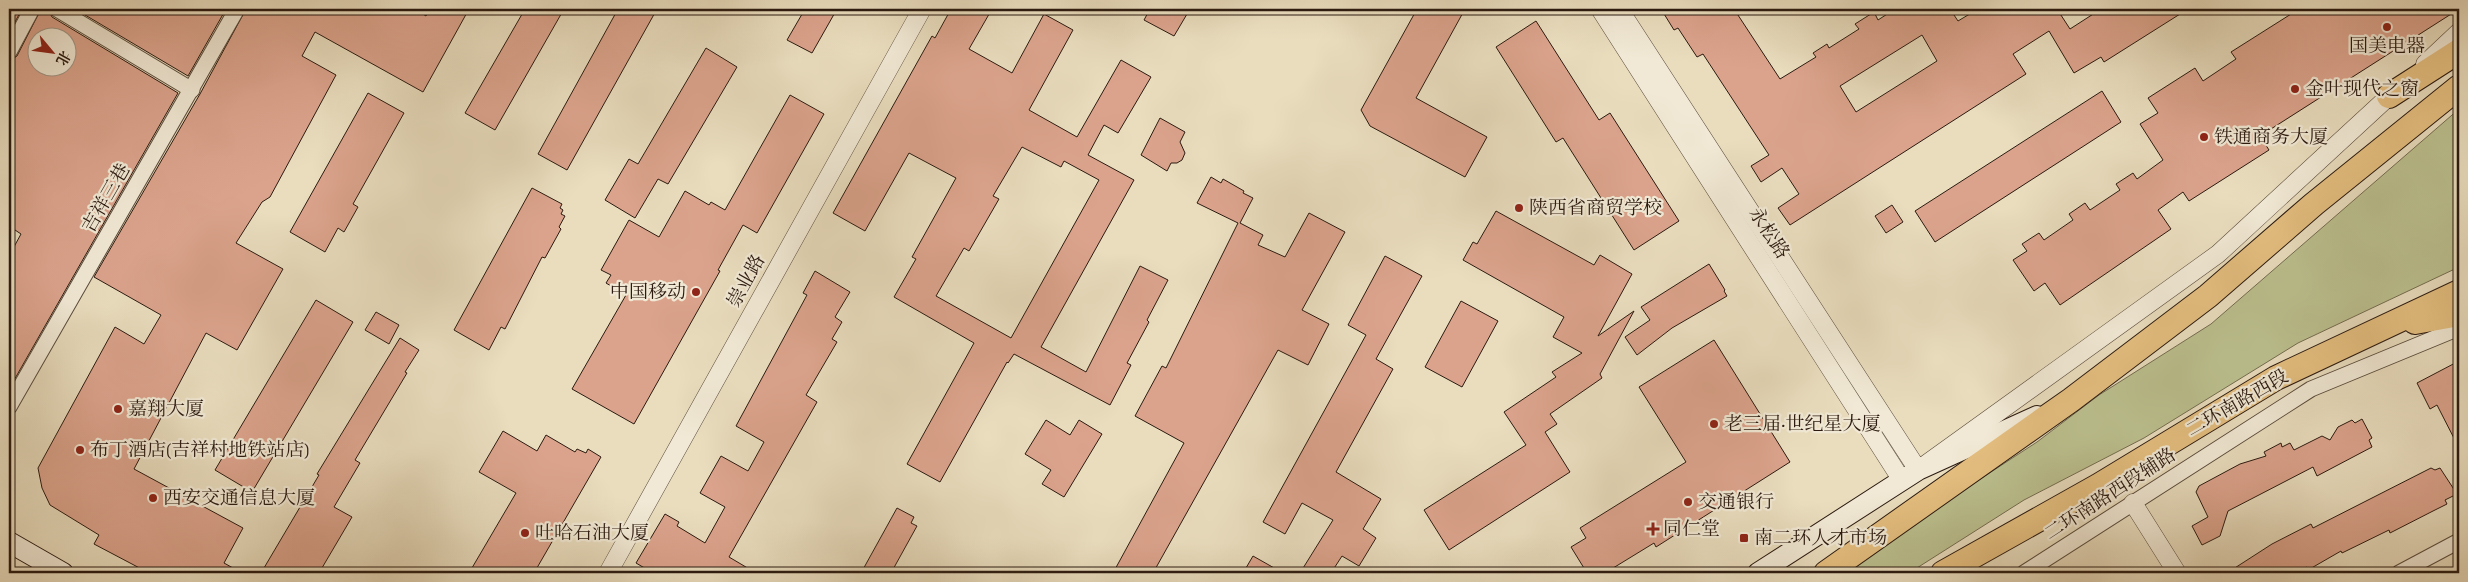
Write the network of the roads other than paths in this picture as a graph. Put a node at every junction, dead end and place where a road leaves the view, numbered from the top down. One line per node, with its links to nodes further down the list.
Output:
1 (32, 9): 9 (street)
2 (58, 9): 11 (street)
3 (238, 9): 11 (street, 吉祥三巷)
4 (922, 9): 26 (street, 崇业路)
5 (1600, 9): 20 (street, 永松路)
6 (1619, 9): 20 (street, 永松路)
7 (2459, 32): 12 (street)
8 (2459, 50): 12 (highway)
9 (9, 52)
10 (2459, 87): 18 (highway)
11 (192, 90): 19 (street, 吉祥三巷)
12 (2389, 96): 20 (street)
13 (2459, 292): 16 (highway, 二环南路西段)
14 (2459, 301): 16 (highway)
15 (2459, 314): 16 (highway)
16 (2383, 328): 22 (highway, 二环南路西段)
17 (2459, 328): 21 (street, 二环南路西段辅路)
18 (2071, 400): 20 (main road); 28 (highway)
19 (9, 407)
20 (1910, 474): 27 (main road)
21 (2134, 503): 31 (street, 二环南路西段辅路); 32 (street)
22 (2022, 529): 29 (highway, 二环南路西段); 30 (main road, 二环南路西段)
23 (2459, 541): 33 (street)
24 (9, 542): 25 (main road)
25 (63, 573)
26 (608, 573)
27 (1758, 573)
28 (1826, 573)
29 (1944, 573)
30 (1960, 573)
31 (2024, 573)
32 (2177, 573)
33 (2399, 573)

